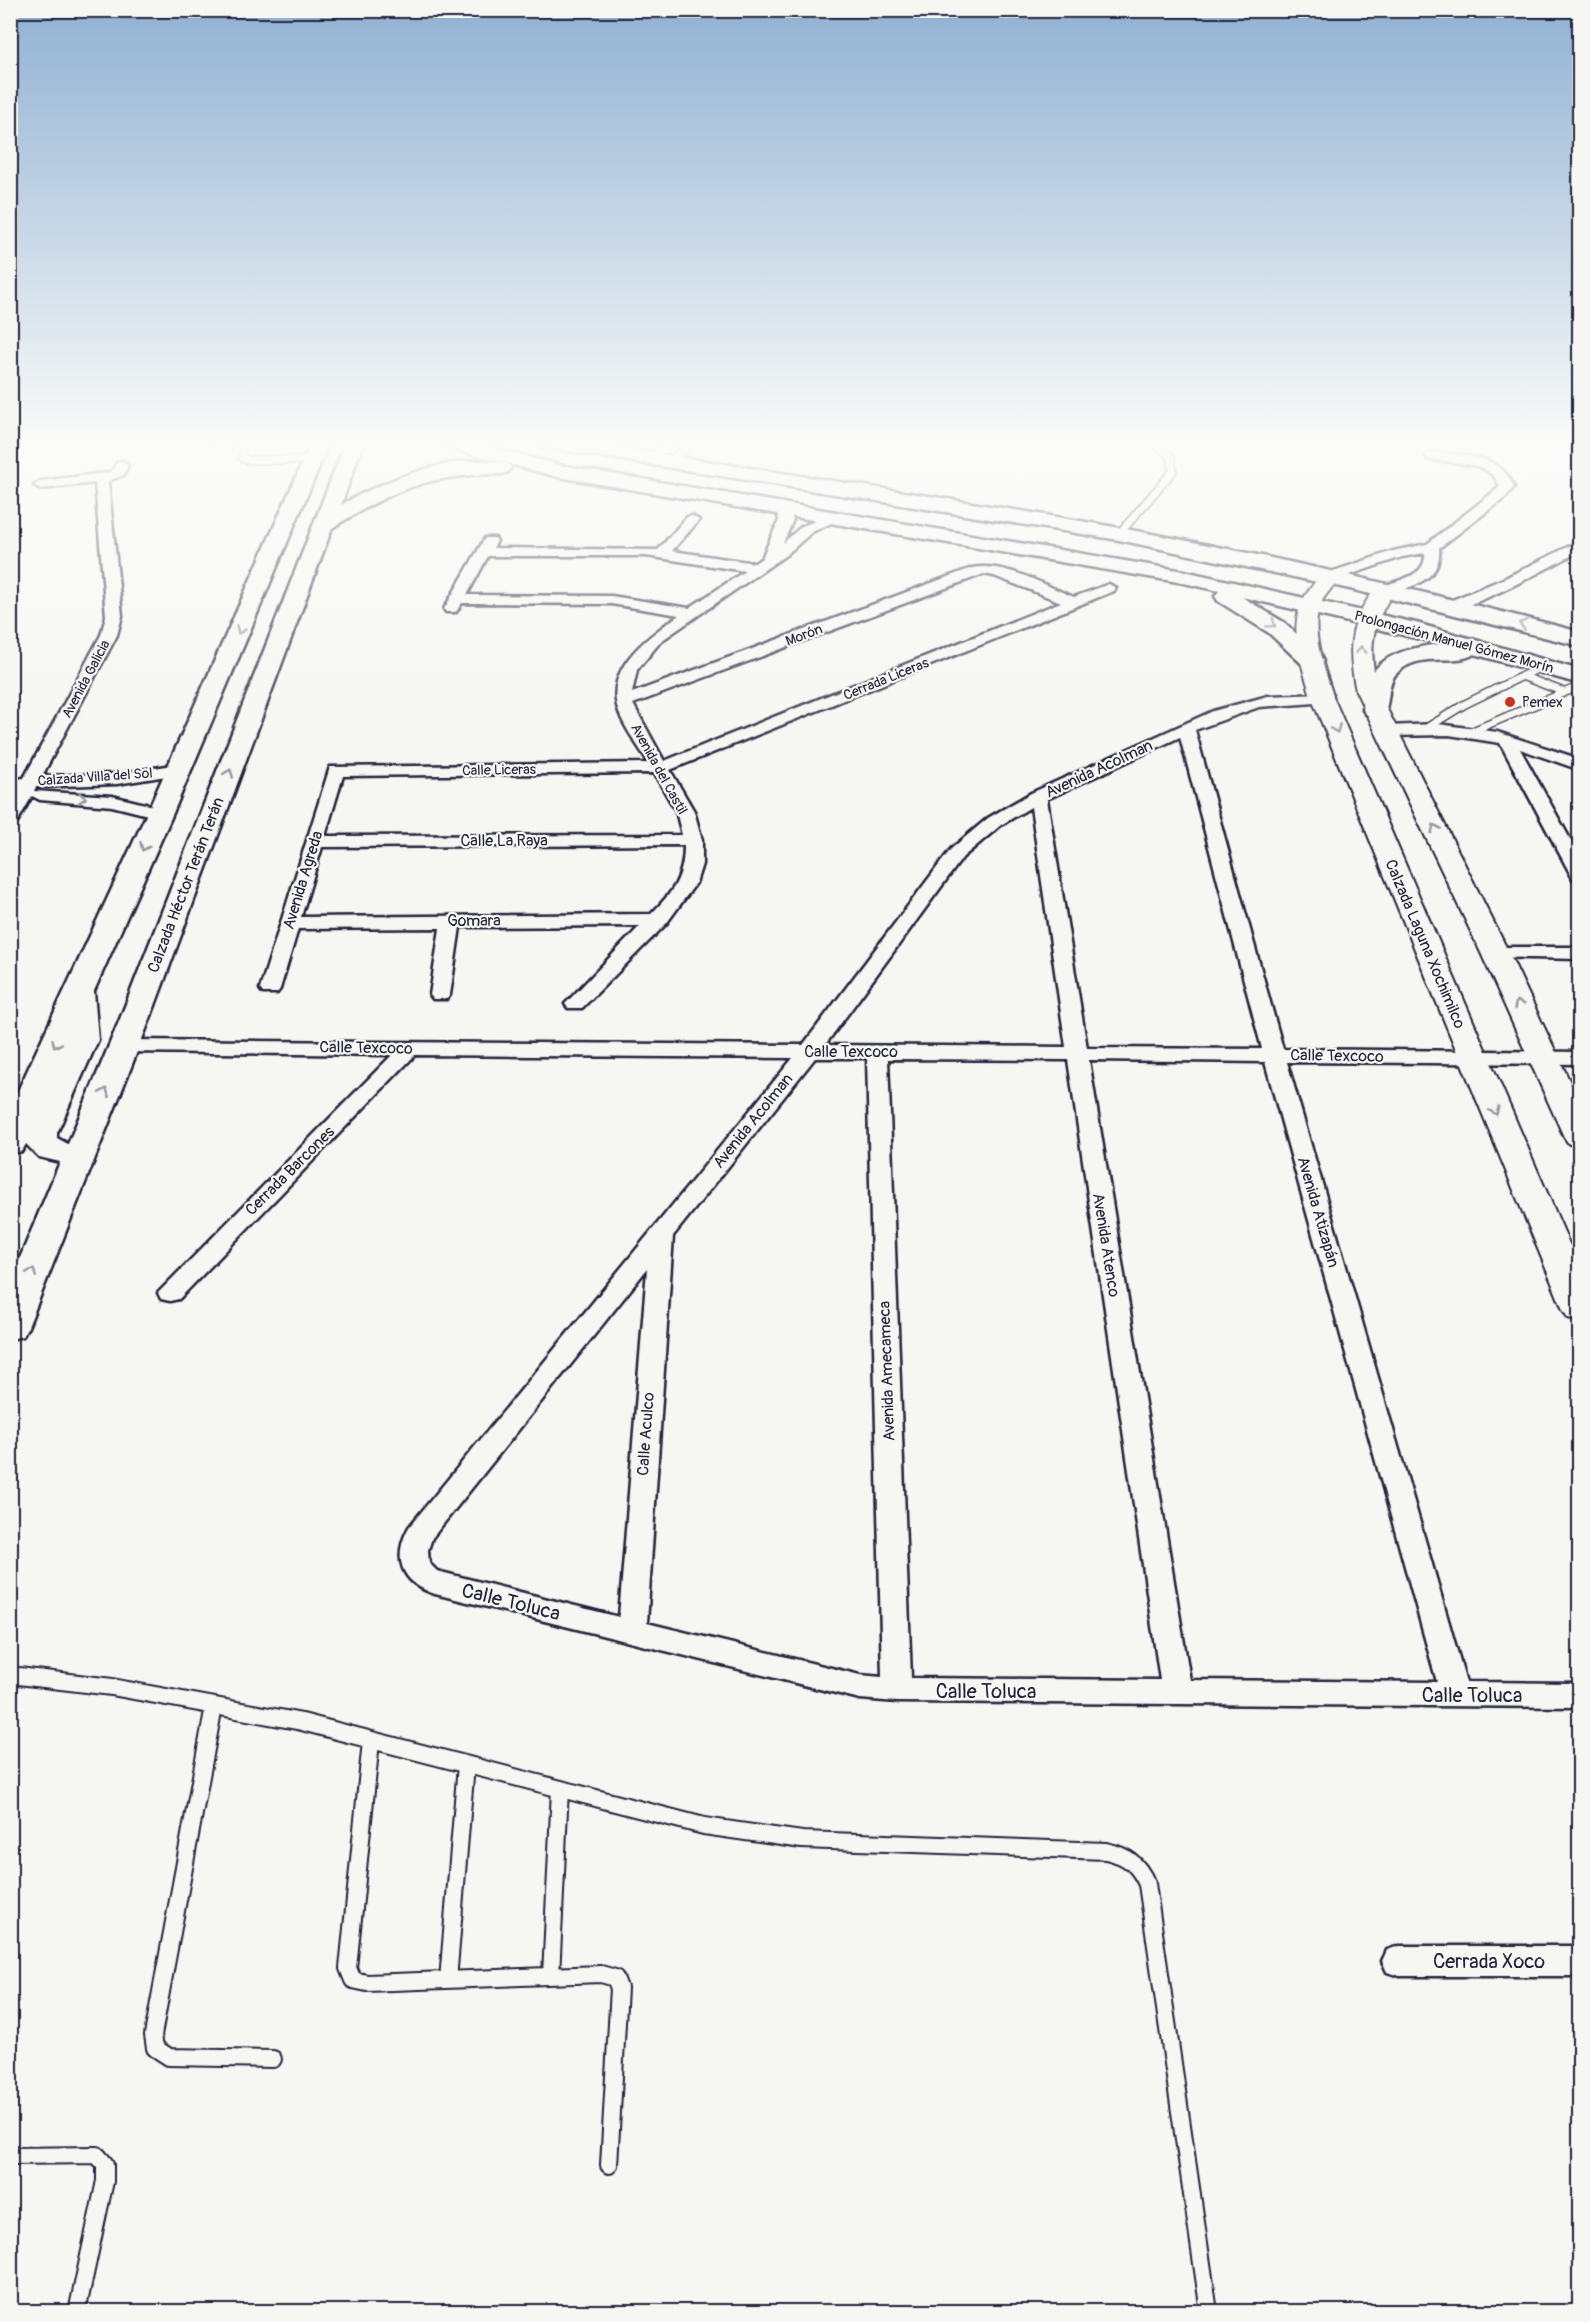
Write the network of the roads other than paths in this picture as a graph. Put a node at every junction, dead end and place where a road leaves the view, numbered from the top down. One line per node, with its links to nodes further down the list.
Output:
1 (109, 549): 46 (street, Avenida Galicia)
2 (274, 549): 41 (main road, one-way to 41)
3 (314, 549): 53 (main road, Calzada Héctor Terán Terán, one-way to 3)
4 (485, 549): 25 (street)
5 (571, 549): 14 (street)
6 (666, 549): 14 (street)
7 (771, 549): 17 (street)
8 (784, 549): 17 (street)
9 (1021, 549): 18 (main road, Prolongación Manuel Gómez Morín)
10 (1194, 549): 19 (main road, Prolongación Manuel Gómez Morín)
11 (1421, 549): 19 (street)
12 (1432, 549): 21 (street)
13 (1572, 549): 15 (street)
14 (663, 553): 17 (street)
15 (1555, 559): 16 (street); 24 (street)
16 (1571, 563)
17 (763, 564): 25 (street)
18 (1184, 577): 23 (main road, Prolongación Manuel Gómez Morín); 29 (main road, one-way to 29)
19 (1330, 577): 21 (main road, Prolongación Manuel Gómez Morín); 23 (main road)
20 (1109, 588): 22 (street, Cerrada Liceras)
21 (1385, 590): 24 (main road, Prolongación Manuel Gómez Morín); 26 (main road)
22 (1074, 602): 35 (street, Morón); 43 (street, Cerrada Liceras)
23 (1310, 605): 26 (main road, Prolongación Manuel Gómez Morín); 29 (main road, Calzada Laguna Xochimilco)
24 (1450, 606): 27 (main road, Prolongación Manuel Gómez Morín, one-way to 24)
25 (691, 613): 35 (street)
26 (1365, 617): 28 (main road, Prolongación Manuel Gómez Morín); 36 (main road, one-way to 26)
27 (1580, 639)
28 (1496, 652): 30 (main road, Prolongación Manuel Gómez Morín); 36 (main road)
29 (1312, 661): 34 (main road, Calzada Laguna Xochimilco)
30 (1543, 666): 31 (lane); 32 (main road, Prolongación Manuel Gómez Morín)
31 (1522, 676): 32 (lane); 38 (lane)
32 (1572, 684): 33 (lane); 39 (lane)
33 (1580, 686)
34 (1323, 699): 37 (street, Avenida Acolman); 69 (main road, Calzada Laguna Xochimilco, one-way to 69)
35 (624, 702): 43 (street, Avenida del Castil)
36 (1381, 720): 38 (street); 57 (main road, one-way to 36)
37 (1186, 728): 47 (street, Avenida Acolman); 68 (street, Avenida Atizapán)
38 (1425, 729): 39 (street)
39 (1470, 732): 40 (street)
40 (1507, 740): 42 (street); 52 (street)
41 (190, 744): 44 (main road); 53 (main road)
42 (1580, 765)
43 (661, 768): 45 (street, Calle Liceras); 50 (street, Avenida del Castil)
44 (179, 769): 46 (street, Calzada Villa del Sol); 48 (main road)
45 (336, 771): 51 (street, Avenida Agreda)
46 (19, 789): 48 (street, Calzada Villa del Sol, one-way to 48); 49 (street, Avenida Galicia)
47 (1038, 797): 65 (street, Avenida Acolman); 67 (street, Avenida Atenco)
48 (160, 813): 59 (main road, one-way to 59)
49 (10, 820)
50 (693, 840): 51 (street, Calle La Raya); 54 (street, Avenida del Castil)
51 (314, 842): 56 (street, Avenida Agreda)
52 (1580, 875)
53 (188, 879): 63 (main road, Calzada Héctor Terán Terán)
54 (659, 920): 55 (street, Gomara); 62 (street, Avenida del Castil)
55 (451, 921): 56 (street, Gomara); 61 (street)
56 (290, 923): 60 (street, Avenida Agreda)
57 (1495, 953): 58 (street); 70 (main road, one-way to 57)
58 (1580, 953)
59 (80, 988): 73 (main road, one-way to 73); 74 (main road)
60 (270, 989)
61 (440, 995)
62 (575, 1004)
63 (123, 1046): 64 (street, Calle Texcoco); 74 (main road, Calzada Héctor Terán Terán, one-way to 63)
64 (409, 1049): 65 (street, Calle Texcoco); 76 (street, Cerrada Barcones)
65 (809, 1052): 66 (street, Calle Texcoco); 75 (street, Avenida Acolman)
66 (877, 1053): 67 (street, Calle Texcoco); 82 (street, Avenida Amecameca)
67 (1076, 1054): 68 (street, Calle Texcoco); 83 (street, Avenida Atenco)
68 (1274, 1055): 69 (street, Calle Texcoco); 84 (street, Avenida Atizapán)
69 (1473, 1057): 70 (street, Calle Texcoco); 77 (main road, Calzada Laguna Xochimilco, one-way to 77)
70 (1543, 1057): 71 (street, Calle Texcoco); 72 (main road)
71 (1580, 1058)
72 (1580, 1137)
73 (10, 1144)
74 (79, 1156): 78 (main road, Calzada Héctor Terán Terán, one-way to 74)
75 (661, 1236): 79 (street, Avenida Acolman); 80 (street, Calle Aculco)
76 (170, 1293)
77 (1580, 1310)
78 (10, 1327)
79 (416, 1564): 80 (street, Calle Toluca)
80 (632, 1632): 82 (street, Calle Toluca)
81 (10, 1674): 86 (lane)
82 (897, 1690): 83 (street, Calle Toluca)
83 (1177, 1692): 84 (street, Calle Toluca)
84 (1455, 1695): 85 (street, Calle Toluca)
85 (1580, 1695)
86 (214, 1706): 87 (lane); 94 (lane)
87 (371, 1741): 88 (lane); 93 (lane)
88 (466, 1765): 89 (lane); 93 (lane)
89 (560, 1789): 92 (lane); 98 (lane)
90 (1399, 1961): 91 (street, Cerrada Xoco)
91 (1580, 1961)
92 (551, 1976): 93 (lane); 96 (lane)
93 (448, 1980)
94 (273, 2059)
95 (10, 2156): 97 (lane)
96 (609, 2165)
97 (77, 2312)
98 (1209, 2312)

